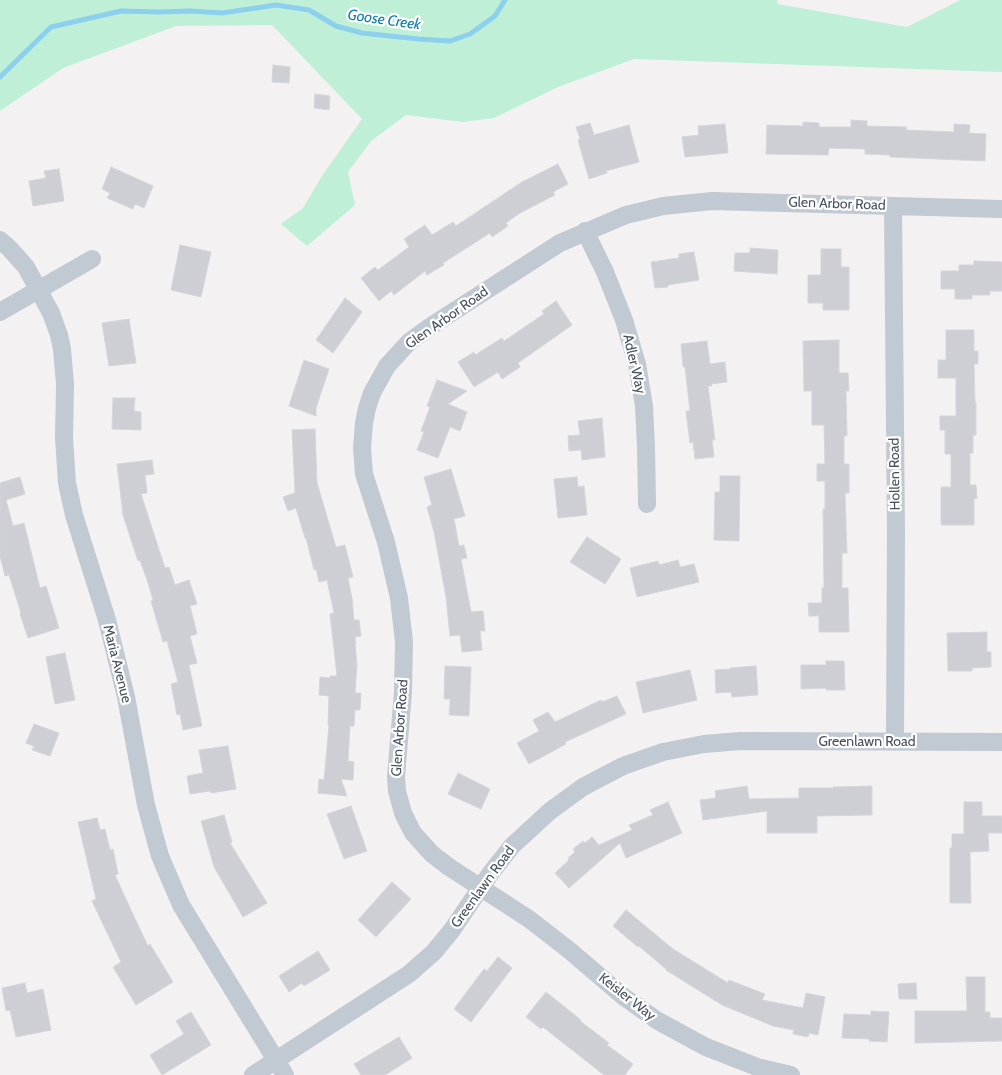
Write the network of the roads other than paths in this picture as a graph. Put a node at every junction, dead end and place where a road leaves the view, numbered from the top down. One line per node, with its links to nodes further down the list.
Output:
1 (893, 206): 2 (street, Glen Arbor Road); 3 (street, Glen Arbor Road); 9 (street, Hollen Road)
2 (1002, 209)
3 (586, 232): 8 (street, Adler Way); 11 (street, Glen Arbor Road)
4 (0, 240): 6 (street, Maria Avenue)
5 (92, 259): 6 (street)
6 (38, 290): 7 (street); 12 (street, Maria Avenue)
7 (0, 312)
8 (647, 504)
9 (895, 742): 10 (street, Greenlawn Road); 11 (street, Greenlawn Road)
10 (1002, 742)
11 (480, 887): 12 (street, Greenlawn Road); 14 (street, Keisler Way)
12 (281, 1068): 13 (street, Greenlawn Road)
13 (253, 1075)
14 (791, 1075)

